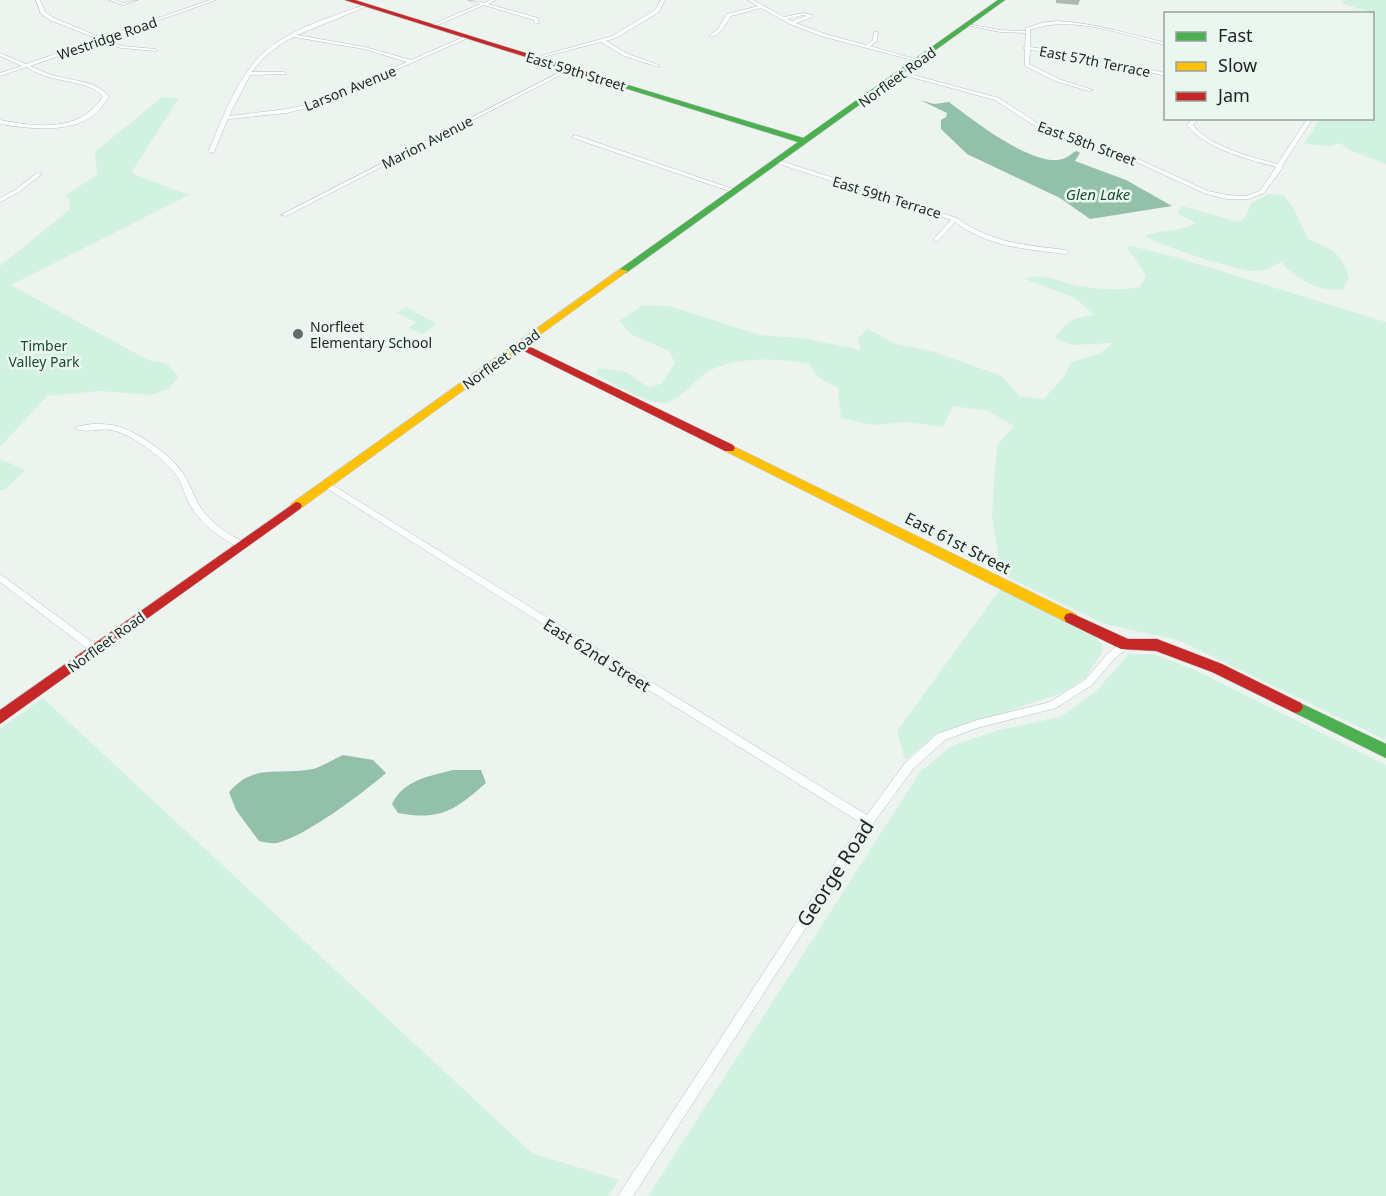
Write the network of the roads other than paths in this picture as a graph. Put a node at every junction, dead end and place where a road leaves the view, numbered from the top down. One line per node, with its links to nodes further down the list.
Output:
1 (38, 0): 26 (street)
2 (111, 0): 3 (street)
3 (136, 0)
4 (198, 0): 12 (street)
5 (214, 0): 12 (street, Westridge Road)
6 (348, 0): 14 (street, East 59th Street)
7 (470, 0): 13 (street)
8 (494, 0): 13 (street)
9 (663, 0): 27 (street)
10 (750, 0): 15 (street)
11 (1002, 0): 19 (street, Norfleet Road)
12 (206, 3): 26 (street, Westridge Road)
13 (484, 4): 17 (street); 20 (street)
14 (366, 6): 20 (street, East 59th Street); 23 (street)
15 (762, 6): 16 (street); 24 (street)
16 (783, 18): 18 (street); 18 (street)
17 (537, 23)
18 (792, 23): 29 (street)
19 (968, 25): 21 (street); 34 (street, Norfleet Road)
20 (431, 26): 25 (street, East 59th Street)
21 (1026, 32): 28 (street); 30 (street)
22 (876, 33): 29 (street)
23 (296, 36): 35 (street); 40 (street)
24 (712, 36)
25 (468, 37): 33 (street, East 59th Street); 35 (street, Larson Avenue)
26 (102, 40): 31 (street); 36 (street, Westridge Road)
27 (603, 41): 33 (street); 37 (street)
28 (1164, 44)
29 (866, 47): 34 (street)
30 (1025, 48): 43 (street, East 57th Terrace); 44 (street)
31 (156, 50)
32 (0, 54): 36 (street)
33 (534, 58): 38 (street, East 59th Street)
34 (920, 61): 41 (street, Norfleet Road)
35 (412, 62): 45 (street, Larson Avenue)
36 (26, 66): 42 (street, Westridge Road); 48 (street)
37 (657, 66)
38 (570, 69): 50 (street, East 59th Street); 57 (street, Marion Avenue)
39 (284, 73): 40 (street)
40 (249, 74): 45 (street)
41 (902, 74): 50 (street, Norfleet Road); 53 (street, East 58th Street)
42 (0, 75)
43 (1164, 75)
44 (1091, 90)
45 (227, 118): 51 (street)
46 (1194, 120): 53 (street)
47 (1310, 120): 53 (street)
48 (0, 122)
49 (575, 137): 55 (street)
50 (804, 141): 52 (street, Norfleet Road)
51 (211, 152)
52 (775, 161): 55 (street, Norfleet Road); 58 (street, East 59th Terrace)
53 (1280, 167)
54 (39, 174): 56 (street)
55 (734, 191): 61 (street, Norfleet Road)
56 (0, 200)
57 (284, 215)
58 (954, 219): 59 (street); 60 (street, East 59th Terrace)
59 (936, 240)
60 (1066, 252)
61 (520, 345): 63 (street, Norfleet Road); 66 (street, East 61st Street)
62 (80, 428): 64 (street)
63 (326, 484): 64 (street, Norfleet Road); 70 (street, East 62nd Street)
64 (242, 545): 67 (street, Norfleet Road)
65 (2, 580): 67 (street)
66 (1126, 645): 69 (street, East 61st Street); 70 (street, George Road)
67 (96, 650): 68 (street, Norfleet Road)
68 (0, 718)
69 (1386, 751)
70 (868, 822): 71 (street, George Road)
71 (625, 1196)

